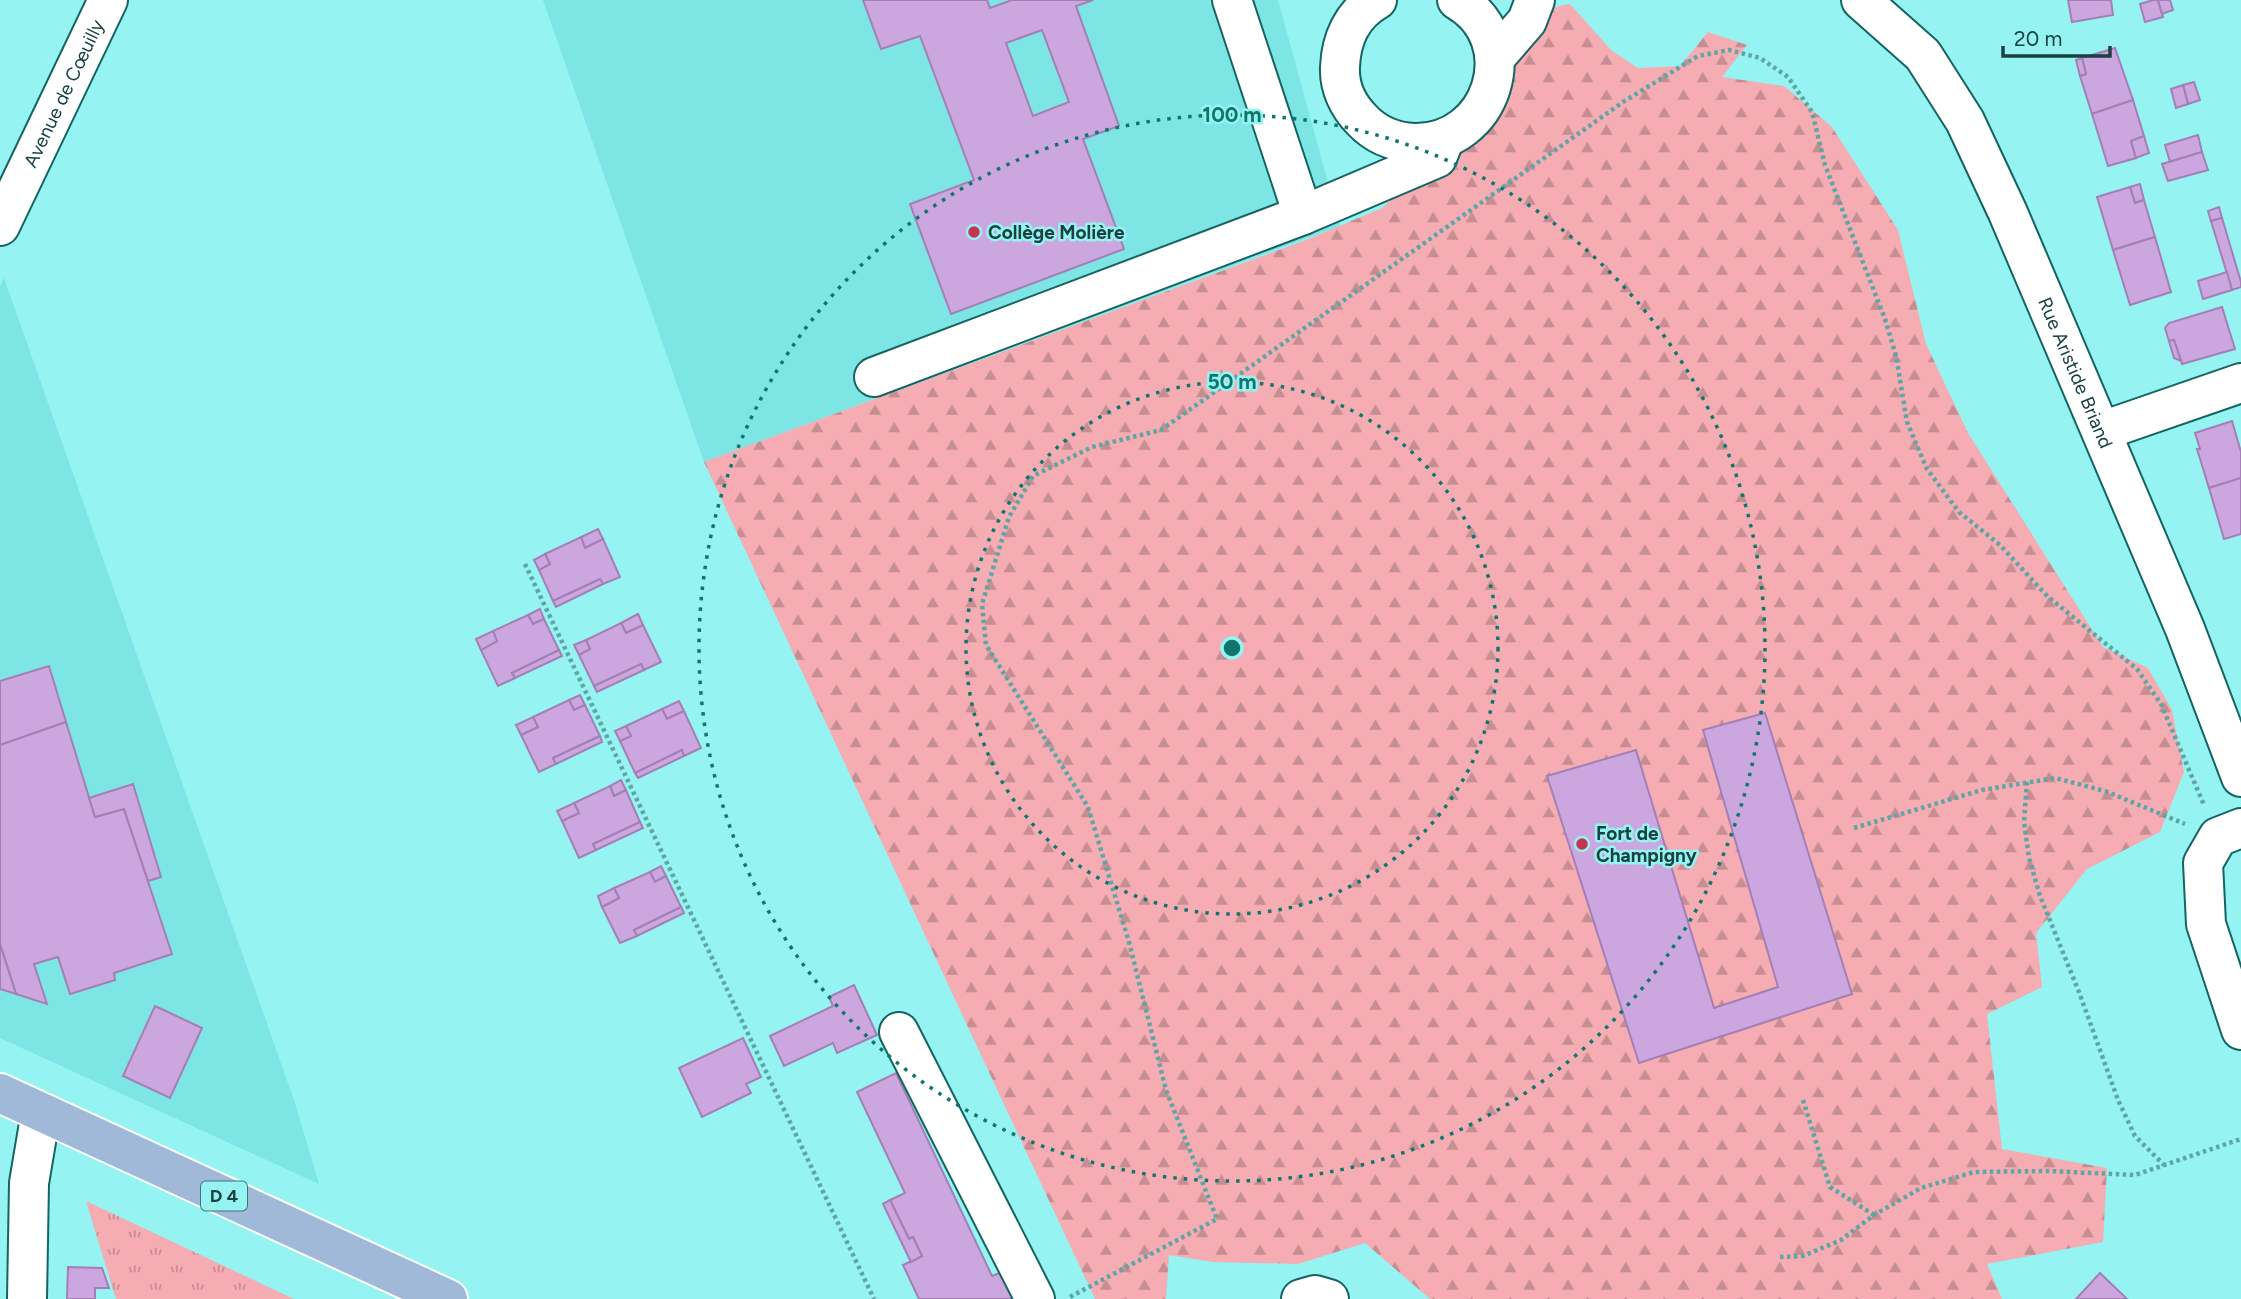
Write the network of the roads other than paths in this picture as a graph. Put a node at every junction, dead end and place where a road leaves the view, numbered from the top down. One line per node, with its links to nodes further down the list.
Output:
1 (108, 0): 10 (street, Avenue de Cœuilly)
2 (1232, 0): 9 (street)
3 (1377, 0): 8 (street)
4 (1457, 0): 7 (street)
5 (1535, 0): 7 (street)
6 (1861, 0): 13 (street, Rue Aristide Briand)
7 (1495, 58): 8 (street)
8 (1445, 138): 9 (street)
9 (1303, 215): 11 (street)
10 (0, 226)
11 (874, 377)
12 (2241, 383): 13 (street)
13 (2102, 431): 14 (street, Rue Aristide Briand)
14 (2241, 777)
15 (2230, 833): 16 (street)
16 (2241, 1030)
17 (899, 1032): 22 (street)
18 (0, 1094): 19 (main road, D 4)
19 (41, 1112): 20 (street); 21 (main road, D 4)
20 (27, 1299)
21 (448, 1299)
22 (1035, 1299)
23 (1301, 1299): 24 (street)
24 (1329, 1299)

